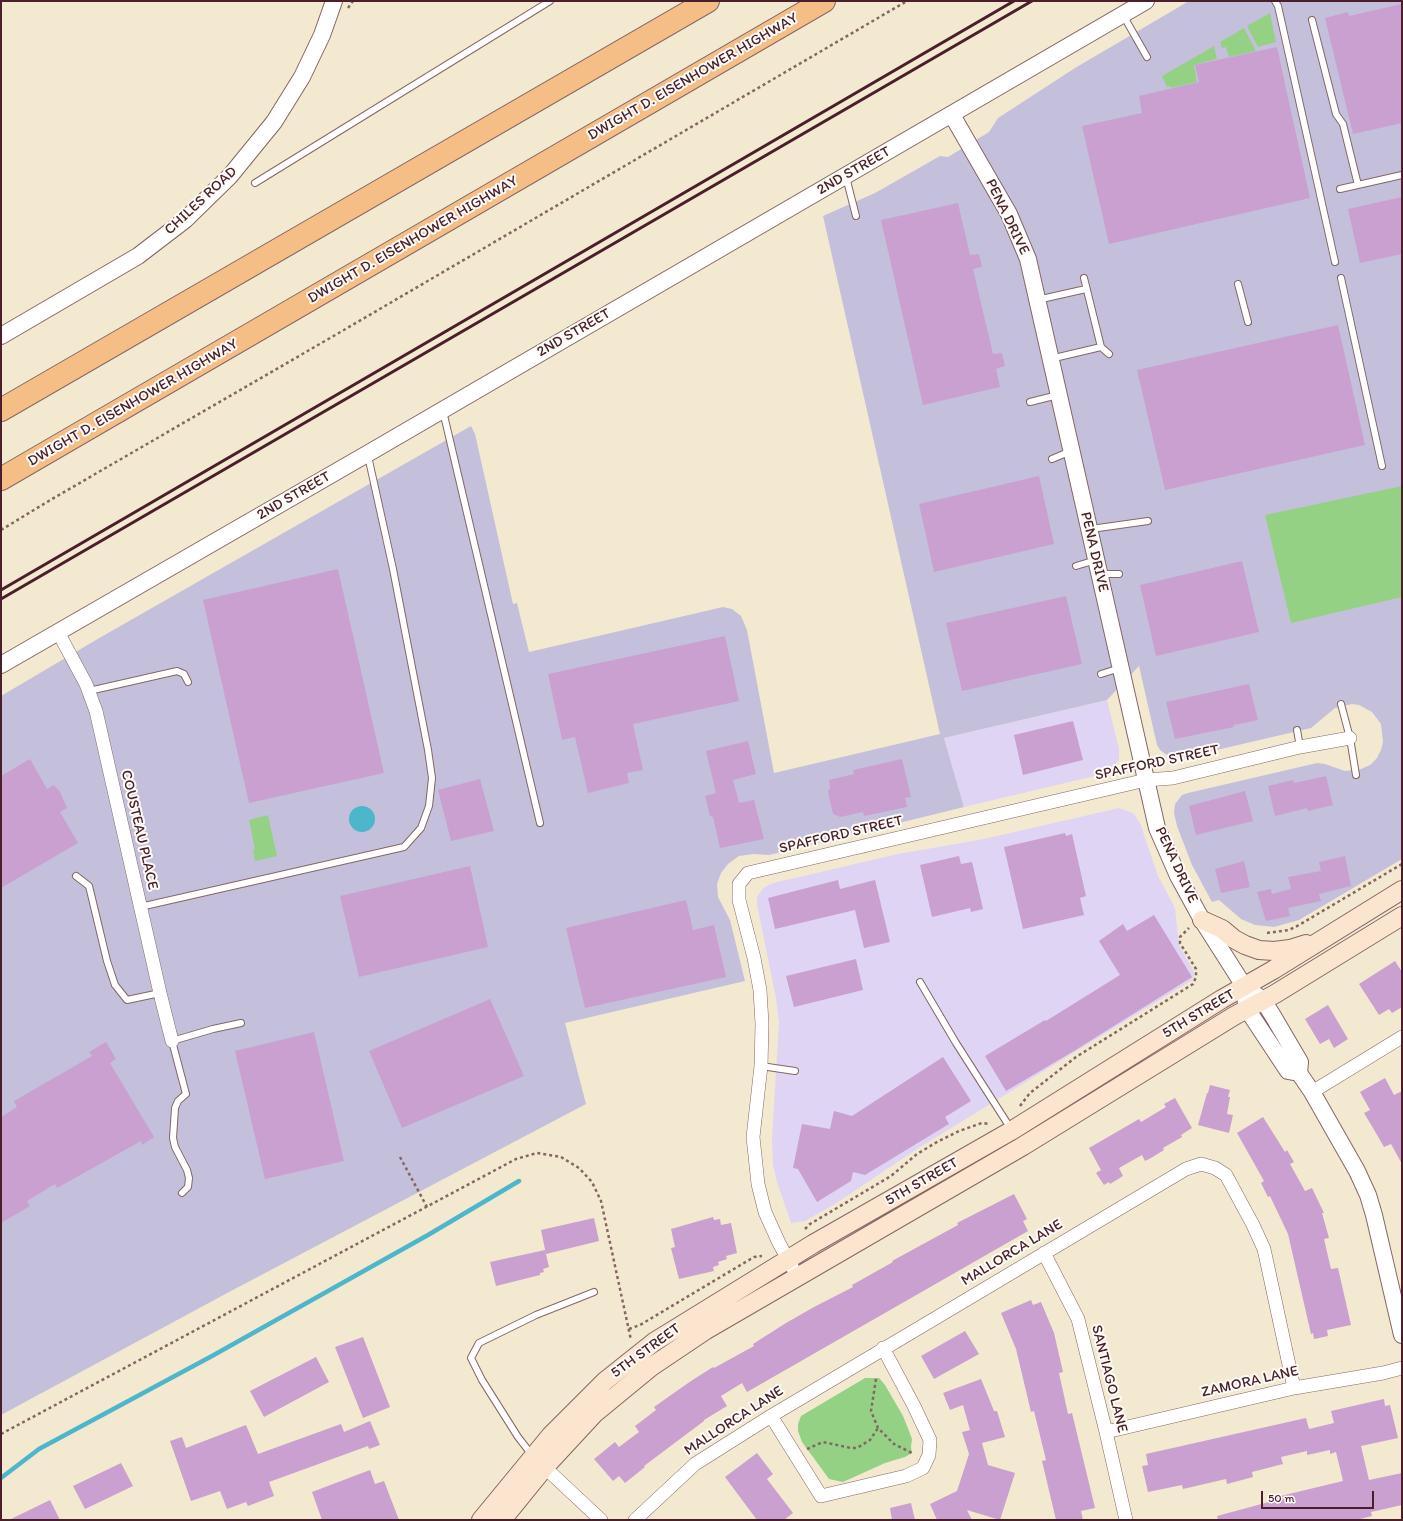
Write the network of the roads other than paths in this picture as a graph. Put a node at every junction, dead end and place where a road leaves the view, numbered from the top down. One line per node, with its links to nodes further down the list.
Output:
1 (334, 1): 24 (street, CHILES ROAD)
2 (550, 1): 13 (lane)
3 (708, 1): 30 (highway)
4 (824, 1): 36 (highway, DWIGHT D. EISENHOWER HIGHWAY)
5 (1146, 1): 7 (street, 2ND STREET)
6 (1275, 1): 17 (lane)
7 (1122, 15): 9 (lane); 10 (street, 2ND STREET)
8 (1312, 20): 14 (lane)
9 (1147, 57)
10 (952, 115): 12 (street, 2ND STREET); 22 (street, PENA DRIVE)
11 (1402, 175): 14 (lane)
12 (846, 176): 16 (lane); 31 (street, 2ND STREET)
13 (255, 183)
14 (1358, 185): 15 (lane)
15 (1340, 189)
16 (856, 216)
17 (1335, 262)
18 (1084, 278): 21 (lane)
19 (1341, 278): 35 (lane)
20 (1238, 284): 23 (lane)
21 (1086, 289): 22 (lane); 25 (lane)
22 (1037, 300): 27 (street, PENA DRIVE)
23 (1248, 322)
24 (1, 336)
25 (1101, 347): 26 (lane); 27 (lane)
26 (1109, 354)
27 (1050, 359): 28 (street, PENA DRIVE)
28 (1058, 395): 29 (lane); 32 (street, PENA DRIVE)
29 (1030, 402)
30 (1, 410)
31 (442, 410): 33 (street, 2ND STREET); 54 (lane)
32 (1071, 451): 34 (lane); 38 (street, PENA DRIVE)
33 (367, 454): 42 (street, 2ND STREET); 57 (lane)
34 (1052, 459)
35 (1382, 466)
36 (1, 479)
37 (1148, 521): 38 (lane)
38 (1089, 530): 40 (street, PENA DRIVE)
39 (1076, 566): 40 (lane)
40 (1098, 567): 41 (lane); 44 (street, PENA DRIVE)
41 (1119, 574)
42 (58, 632): 43 (street, 2ND STREET); 47 (street, COUSTEAU PLACE)
43 (1, 665)
44 (1120, 668): 45 (lane); 53 (street, PENA DRIVE)
45 (1101, 674)
46 (188, 682): 47 (lane)
47 (89, 691): 57 (street, COUSTEAU PLACE)
48 (1341, 704): 50 (lane)
49 (1296, 730): 51 (lane)
50 (1350, 738): 51 (street, SPAFFORD STREET); 52 (lane)
51 (1300, 747): 53 (street, SPAFFORD STREET)
52 (1356, 775)
53 (1146, 780): 59 (street, PENA DRIVE); 69 (street, SPAFFORD STREET)
54 (540, 823)
55 (76, 876): 63 (lane)
56 (1402, 890): 60 (main road, 5TH STREET)
57 (140, 906): 63 (street, COUSTEAU PLACE)
58 (1402, 916): 64 (main road, 5TH STREET)
59 (1194, 925): 60 (main road); 62 (street, PENA DRIVE)
60 (1325, 937): 62 (main road, 5TH STREET)
61 (920, 982): 73 (lane)
62 (1244, 986): 64 (street); 65 (street); 73 (main road, 5TH STREET)
63 (160, 993): 68 (street, COUSTEAU PLACE)
64 (1263, 1000): 65 (main road, 5TH STREET); 71 (street)
65 (1246, 1009): 71 (street); 77 (main road, 5TH STREET)
66 (241, 1024): 68 (lane)
67 (1402, 1038): 72 (street)
68 (172, 1041): 74 (lane)
69 (761, 1066): 70 (lane); 76 (street, SPAFFORD STREET)
70 (795, 1071)
71 (1299, 1074): 72 (street)
72 (1312, 1092): 79 (street)
73 (1008, 1125): 76 (main road, 5TH STREET)
74 (182, 1193)
75 (1044, 1253): 80 (street, MALLORCA LANE); 82 (street, MALLORCA LANE); 84 (street, SANTIAGO LANE)
76 (787, 1260): 77 (street, SPAFFORD STREET); 85 (main road, 5TH STREET)
77 (797, 1276): 85 (main road, 5TH STREET)
78 (594, 1292): 85 (lane)
79 (1402, 1335)
80 (883, 1348): 83 (street, MALLORCA LANE); 83 (street)
81 (1402, 1368): 82 (street, ZAMORA LANE)
82 (1294, 1388): 84 (street, ZAMORA LANE)
83 (771, 1416): 89 (street, MALLORCA LANE)
84 (1106, 1432): 90 (street, SANTIAGO LANE)
85 (539, 1461): 86 (main road, 5TH STREET); 87 (main road, 5TH STREET); 88 (street)
86 (481, 1520)
87 (502, 1520)
88 (601, 1520)
89 (635, 1520)
90 (1126, 1520)

